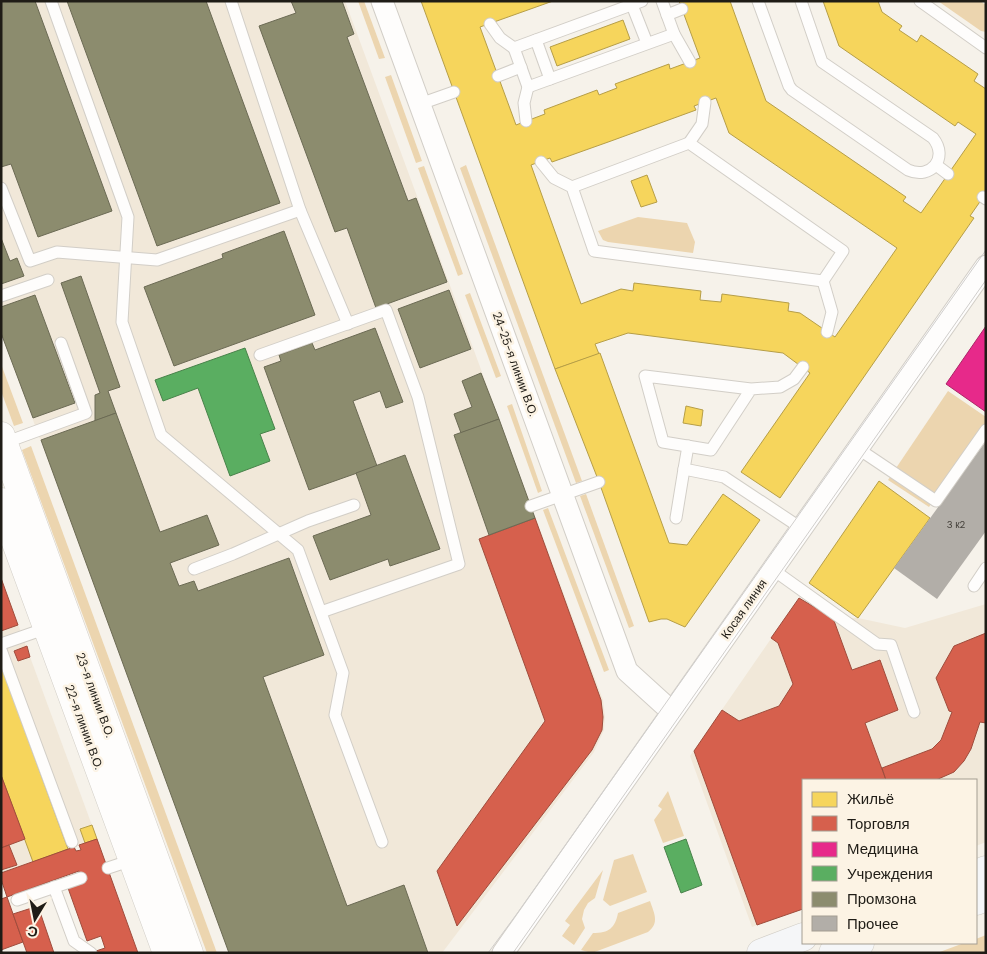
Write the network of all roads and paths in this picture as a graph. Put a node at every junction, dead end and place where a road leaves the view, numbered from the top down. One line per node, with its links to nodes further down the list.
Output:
1 (51, 1): 33 (lane)
2 (231, 1): 32 (lane)
3 (382, 1): 24 (street, 24-25-я линии В.О.)
4 (662, 1): 10 (lane)
5 (758, 1): 28 (lane)
6 (800, 1): 28 (lane)
7 (920, 1): 16 (lane)
8 (637, 3): 13 (lane); 14 (lane)
9 (682, 10): 10 (lane)
10 (667, 15): 12 (lane)
11 (490, 24): 15 (lane)
12 (674, 34): 14 (lane); 17 (lane)
13 (536, 40): 15 (lane); 20 (lane)
14 (647, 43): 20 (lane)
15 (514, 48): 18 (lane)
16 (986, 48)
17 (690, 62)
18 (521, 68): 19 (lane); 21 (lane)
19 (498, 76)
20 (550, 79): 21 (lane)
21 (528, 87): 25 (lane)
22 (454, 92): 24 (lane)
23 (705, 102): 26 (lane)
24 (420, 104): 50 (street, 24-25-я линии В.О.)
25 (526, 121)
26 (689, 143): 30 (lane); 36 (lane)
27 (541, 162): 30 (lane)
28 (936, 165): 29 (lane)
29 (948, 174)
30 (572, 187): 36 (lane)
31 (1, 188): 33 (lane)
32 (300, 210): 33 (lane); 38 (lane)
33 (126, 258): 56 (lane)
34 (984, 274): 47 (street, Косая линия)
35 (48, 280): 37 (lane)
36 (823, 281): 39 (lane)
37 (1, 296)
38 (348, 324): 41 (lane); 61 (lane)
39 (827, 332)
40 (61, 343): 45 (lane)
41 (260, 355)
42 (802, 367): 43 (lane)
43 (751, 389): 46 (lane); 46 (lane)
44 (986, 430): 47 (lane)
45 (2, 440): 62 (street, 23-я линии В.О.)
46 (688, 446): 48 (lane)
47 (857, 448): 55 (street, Косая линия)
48 (684, 469): 54 (lane); 55 (lane)
49 (599, 482): 50 (lane)
50 (563, 494): 53 (lane); 65 (street, 24-25-я линии В.О.)
51 (1, 502): 62 (street, 22-я линии В.О.)
52 (354, 505): 56 (lane)
53 (531, 506)
54 (676, 518)
55 (801, 528): 59 (street, Косая линия)
56 (279, 534): 58 (lane); 61 (lane)
57 (986, 568): 60 (lane)
58 (194, 569)
59 (772, 569): 65 (street, Косая линия); 66 (lane)
60 (974, 586)
61 (321, 612): 68 (lane)
62 (58, 624): 63 (lane); 75 (street, 22-я линии В.О.); 76 (street, 23-я линии В.О.)
63 (1, 644)
64 (1, 650): 67 (lane)
65 (671, 712): 77 (street, Косая линия)
66 (914, 712)
67 (72, 842)
68 (382, 842)
69 (81, 878): 70 (lane)
70 (54, 887): 71 (lane); 74 (lane)
71 (17, 900)
72 (802, 937): 78 (main road)
73 (857, 944): 79 (main road)
74 (90, 953)
75 (167, 953)
76 (189, 953)
77 (503, 953)
78 (761, 953)
79 (833, 953)

